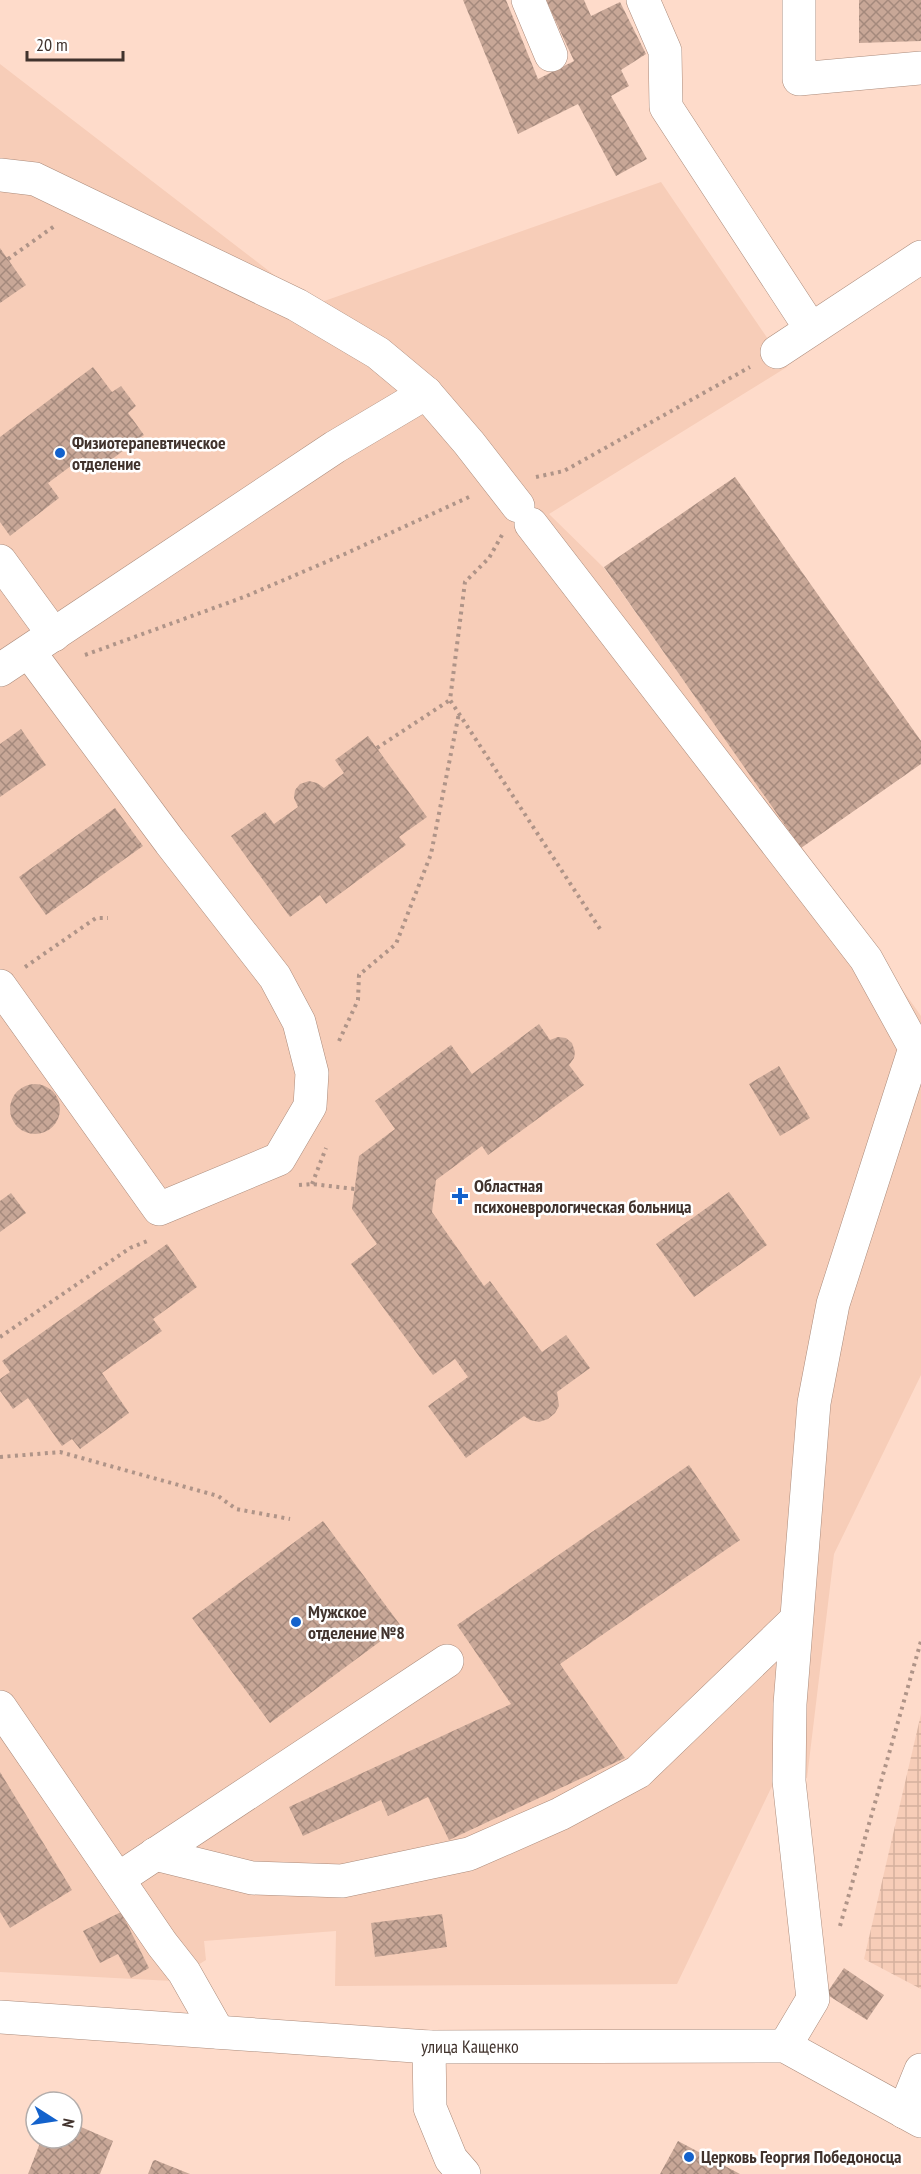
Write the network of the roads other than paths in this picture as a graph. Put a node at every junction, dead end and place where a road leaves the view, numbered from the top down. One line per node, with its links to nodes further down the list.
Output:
1 (528, 0): 4 (street)
2 (643, 0): 8 (street)
3 (799, 0): 5 (street)
4 (551, 55)
5 (921, 68)
6 (0, 175): 10 (street)
7 (921, 257): 8 (street)
8 (811, 329): 9 (street)
9 (777, 352)
10 (426, 393): 12 (street); 15 (street)
11 (0, 561): 12 (street)
12 (42, 653): 13 (street); 14 (street)
13 (0, 670)
14 (0, 987)
15 (796, 1620): 18 (street); 22 (street)
16 (447, 1661): 18 (street)
17 (0, 1707): 19 (street)
18 (155, 1854): 19 (street)
19 (118, 1879): 21 (street)
20 (0, 2017): 21 (street, улица Кащенко)
21 (218, 2032): 23 (street, улица Кащенко)
22 (785, 2046): 23 (street, улица Кащенко); 25 (street, улица Кащенко)
23 (429, 2047): 26 (street)
24 (921, 2070): 25 (street)
25 (913, 2117)
26 (464, 2174)

